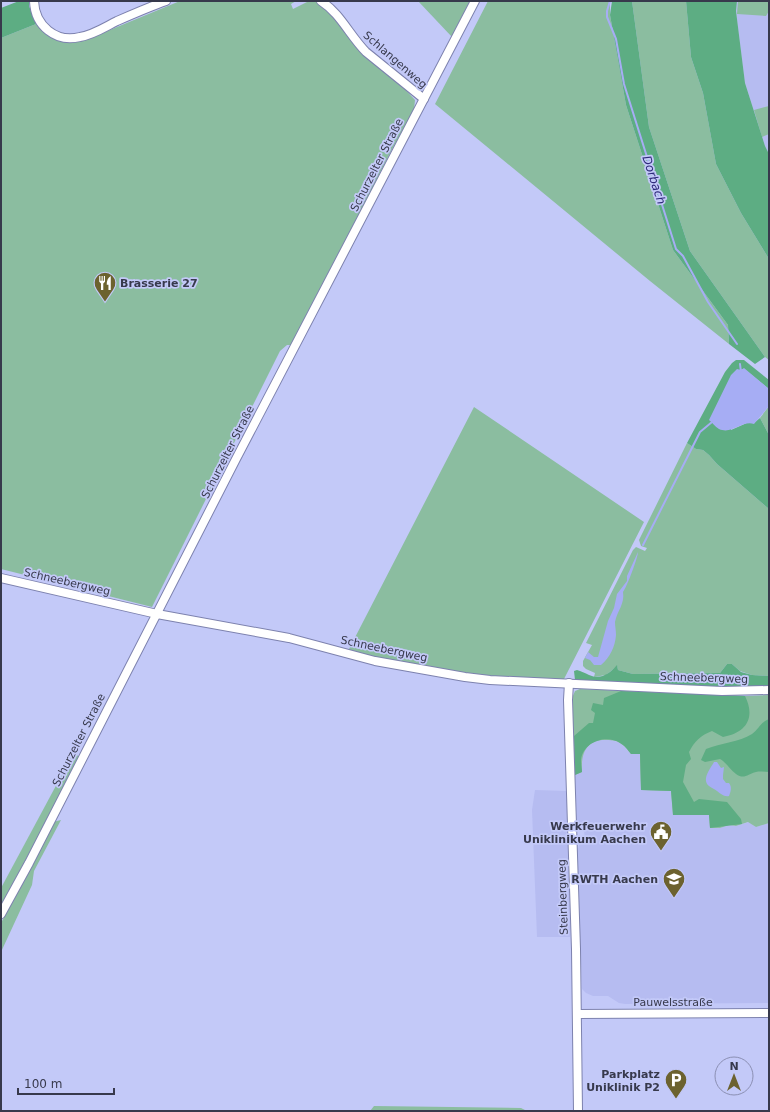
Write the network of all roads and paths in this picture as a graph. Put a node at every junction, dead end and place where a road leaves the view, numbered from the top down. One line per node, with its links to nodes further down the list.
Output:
1 (34, 1): 2 (street)
2 (166, 1)
3 (321, 1): 5 (street, Schlangenweg)
4 (475, 1): 5 (street, Schurzelter Straße)
5 (424, 99): 7 (street, Schurzelter Straße)
6 (1, 578): 7 (street, Schneebergweg)
7 (157, 614): 8 (street, Schneebergweg); 10 (street, Schurzelter Straße)
8 (569, 683): 9 (street, Schneebergweg); 11 (street, Steinbergweg)
9 (769, 690)
10 (1, 914)
11 (577, 1014): 12 (street, Pauwelsstraße); 13 (street, Steinbergweg)
12 (769, 1014)
13 (578, 1111)

